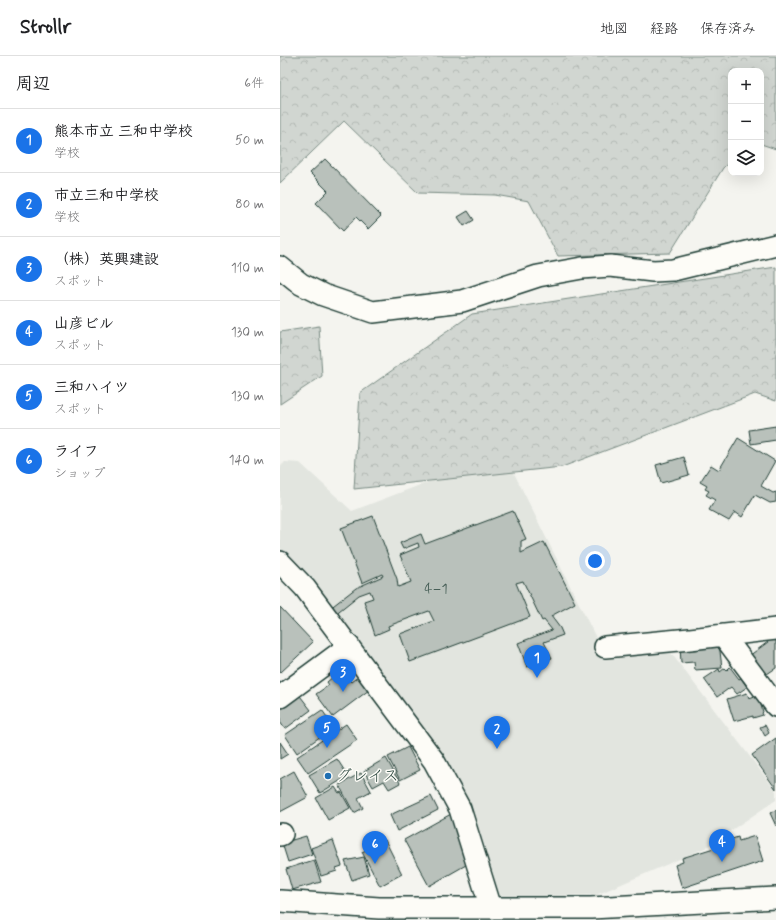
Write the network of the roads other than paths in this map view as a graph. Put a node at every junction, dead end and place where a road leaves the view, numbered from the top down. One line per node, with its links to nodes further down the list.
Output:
1 (776, 245): 2 (street)
2 (280, 267)
3 (280, 562): 6 (street)
4 (776, 629): 5 (street)
5 (723, 635): 7 (street); 9 (street)
6 (349, 646): 8 (street); 12 (street)
7 (605, 647)
8 (280, 697)
9 (776, 706)
10 (776, 898): 12 (street)
11 (280, 901): 12 (street)
12 (491, 908)

